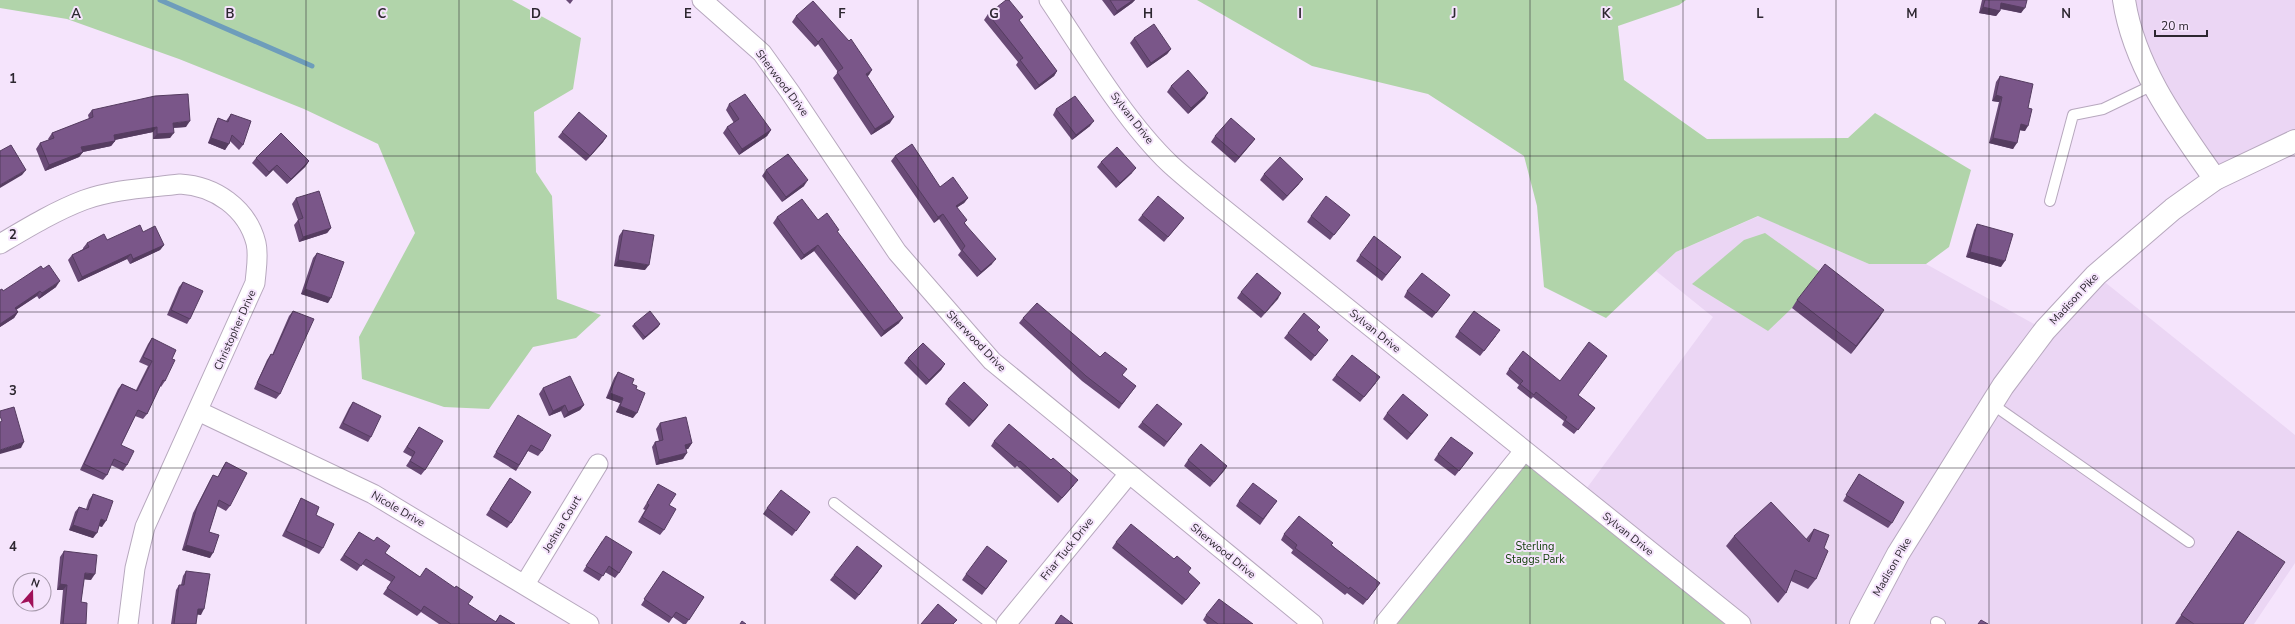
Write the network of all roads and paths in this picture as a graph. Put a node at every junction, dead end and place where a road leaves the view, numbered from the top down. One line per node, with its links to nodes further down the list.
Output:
1 (702, 0): 13 (street, Sherwood Drive)
2 (1049, 0): 11 (street, Sylvan Drive)
3 (2124, 0): 4 (main road)
4 (2155, 84): 6 (main road); 7 (lane)
5 (2295, 141): 6 (main road, Madison Pike)
6 (2215, 179): 9 (main road, Madison Pike)
7 (2050, 201)
8 (0, 244): 10 (street, Christopher Drive)
9 (1992, 404): 15 (lane); 24 (main road, Madison Pike)
10 (198, 411): 16 (street, Nicole Drive); 17 (street, Christopher Drive)
11 (1524, 451): 22 (street); 23 (street, Sylvan Drive)
12 (598, 464): 16 (street, Joshua Court)
13 (1128, 475): 20 (street, Friar Tuck Drive); 21 (street, Sherwood Drive)
14 (834, 503): 19 (lane)
15 (2189, 542)
16 (525, 584): 18 (street, Nicole Drive)
17 (128, 624)
18 (589, 624)
19 (991, 624)
20 (1006, 624)
21 (1313, 624)
22 (1384, 624)
23 (1741, 624)
24 (1861, 624)

